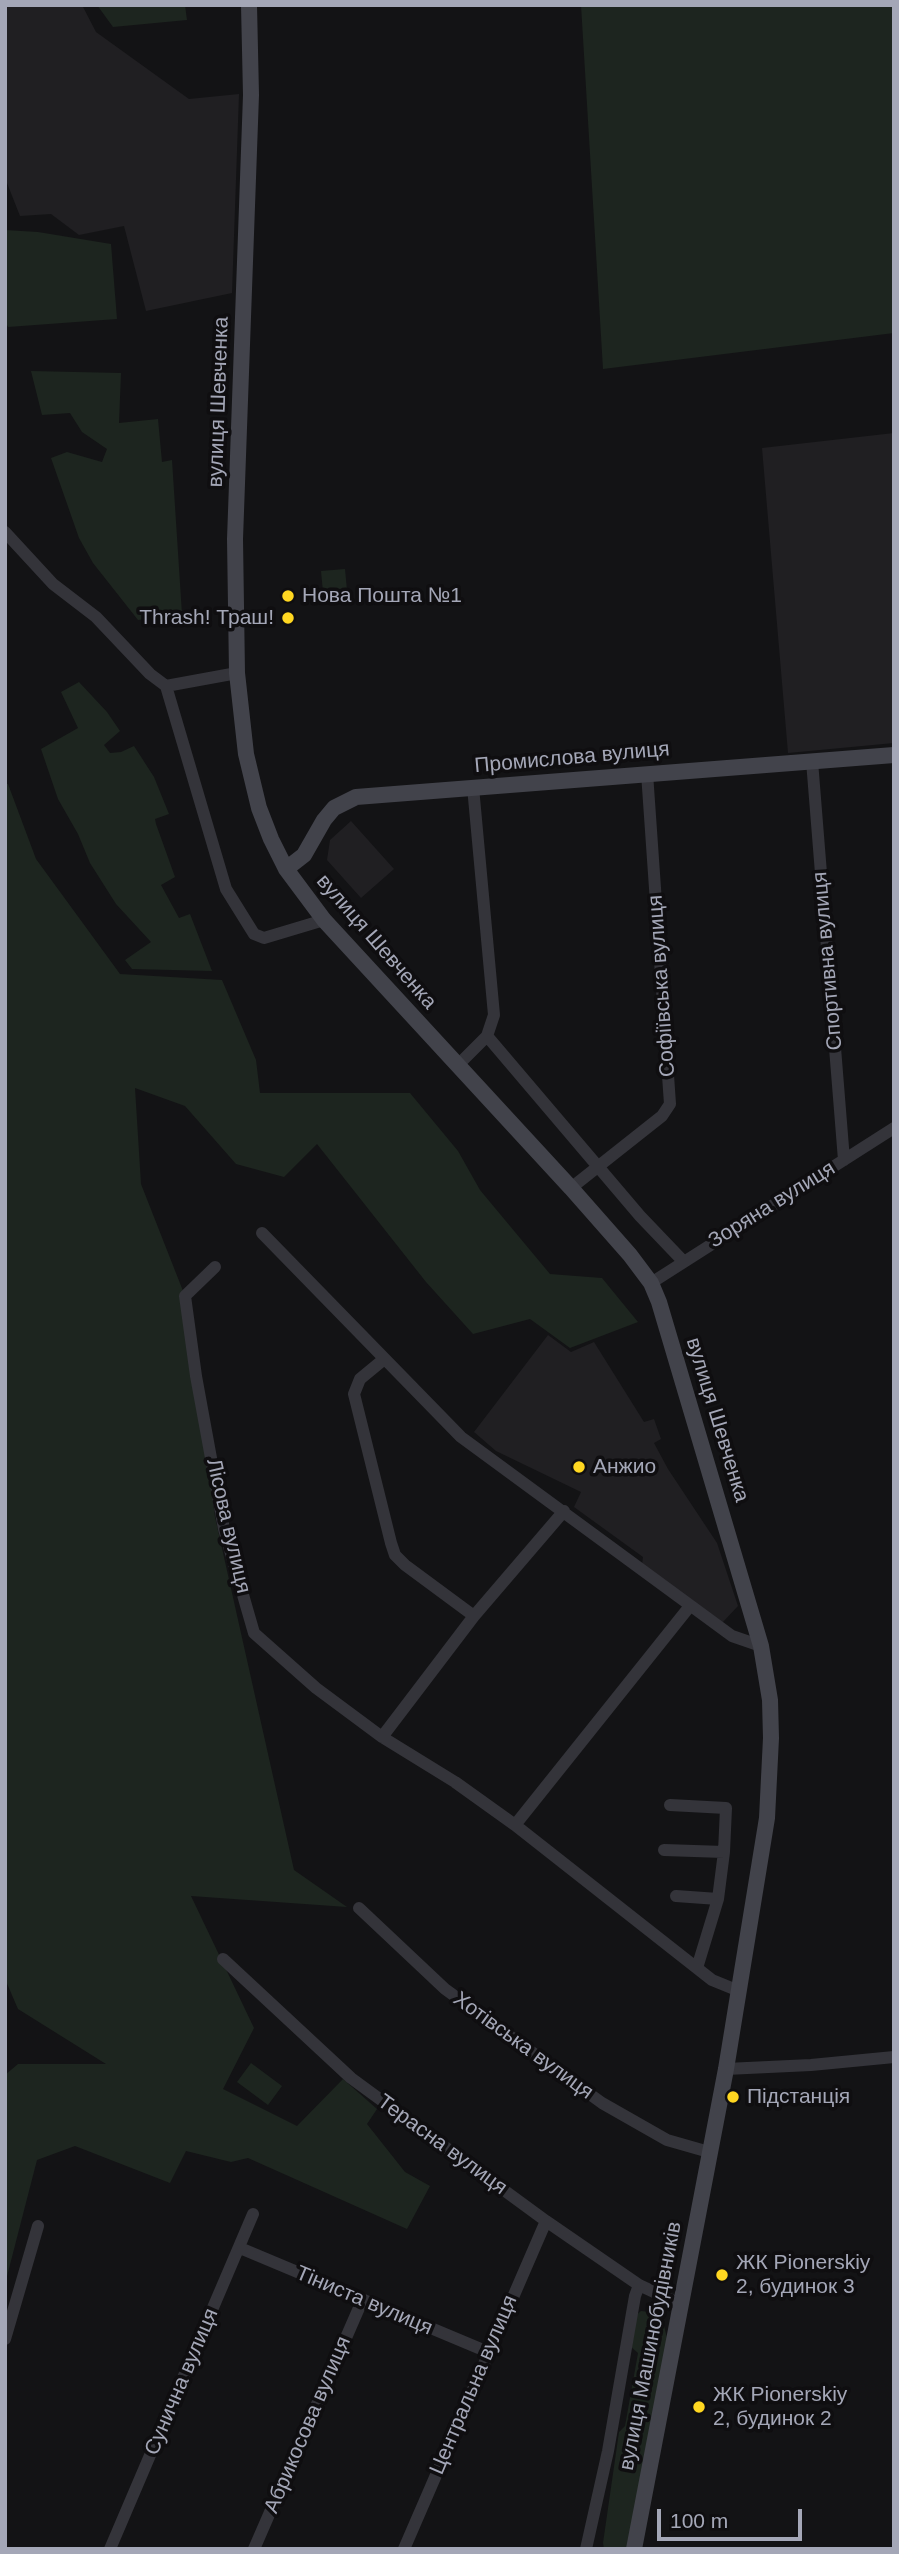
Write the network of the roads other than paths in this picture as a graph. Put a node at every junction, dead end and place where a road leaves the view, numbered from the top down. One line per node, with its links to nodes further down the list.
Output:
1 (249, 5): 3 (street, вулиця Шевченка)
2 (5, 531): 4 (street)
3 (237, 673): 4 (street); 9 (street, вулиця Шевченка)
4 (166, 686): 10 (street)
5 (894, 755): 6 (street, Промислова вулиця)
6 (812, 761): 7 (street, Промислова вулиця); 14 (street, Спортивна вулиця)
7 (647, 773): 8 (street, Промислова вулиця); 15 (street, Софіївська вулиця)
8 (473, 787): 9 (street, Промислова вулиця); 11 (street)
9 (286, 869): 10 (street, вулиця Шевченка)
10 (324, 920): 12 (street, вулиця Шевченка)
11 (487, 1036): 12 (street); 15 (street)
12 (458, 1065): 16 (street, вулиця Шевченка)
13 (894, 1128): 14 (street, Зоряна вулиця)
14 (844, 1160): 18 (street, Зоряна вулиця)
15 (599, 1166): 16 (street); 18 (street)
16 (571, 1188): 20 (street, вулиця Шевченка)
17 (262, 1233): 21 (street)
18 (683, 1261): 20 (street, Зоряна вулиця)
19 (215, 1267): 26 (street, Лісова вулиця)
20 (651, 1283): 25 (street, вулиця Шевченка)
21 (383, 1360): 22 (street); 24 (street)
22 (564, 1511): 23 (street); 24 (street)
23 (690, 1606): 25 (street); 28 (street)
24 (474, 1616): 26 (street)
25 (761, 1646): 36 (street, вулиця Шевченка)
26 (382, 1737): 28 (street, Лісова вулиця)
27 (670, 1805): 30 (street)
28 (515, 1825): 35 (street, Лісова вулиця)
29 (664, 1850): 30 (street)
30 (723, 1852): 32 (street)
31 (676, 1896): 32 (street)
32 (718, 1899): 35 (street)
33 (359, 1908): 39 (street, Хотівська вулиця)
34 (223, 1959): 41 (street, Терасна вулиця)
35 (697, 1968): 36 (street, Лісова вулиця)
36 (739, 1991): 38 (street, вулиця Машинобудівників)
37 (894, 2057): 38 (street)
38 (726, 2069): 39 (street, вулиця Машинобудівників)
39 (709, 2152): 46 (street, вулиця Машинобудівників)
40 (253, 2214): 43 (street, Сунична вулиця)
41 (545, 2221): 44 (street, Терасна вулиця); 48 (street, Центральна вулиця)
42 (38, 2226): 47 (street)
43 (240, 2248): 45 (street, Тіниста вулиця); 49 (street, Сунична вулиця)
44 (639, 2286): 46 (street, Терасна вулиця); 52 (street)
45 (362, 2301): 48 (street, Тіниста вулиця); 50 (street, Абрикосова вулиця)
46 (680, 2304): 53 (street, вулиця Машинобудівників)
47 (5, 2339)
48 (488, 2352): 51 (street, Центральна вулиця)
49 (110, 2549)
50 (254, 2549)
51 (404, 2549)
52 (586, 2549)
53 (634, 2549)

